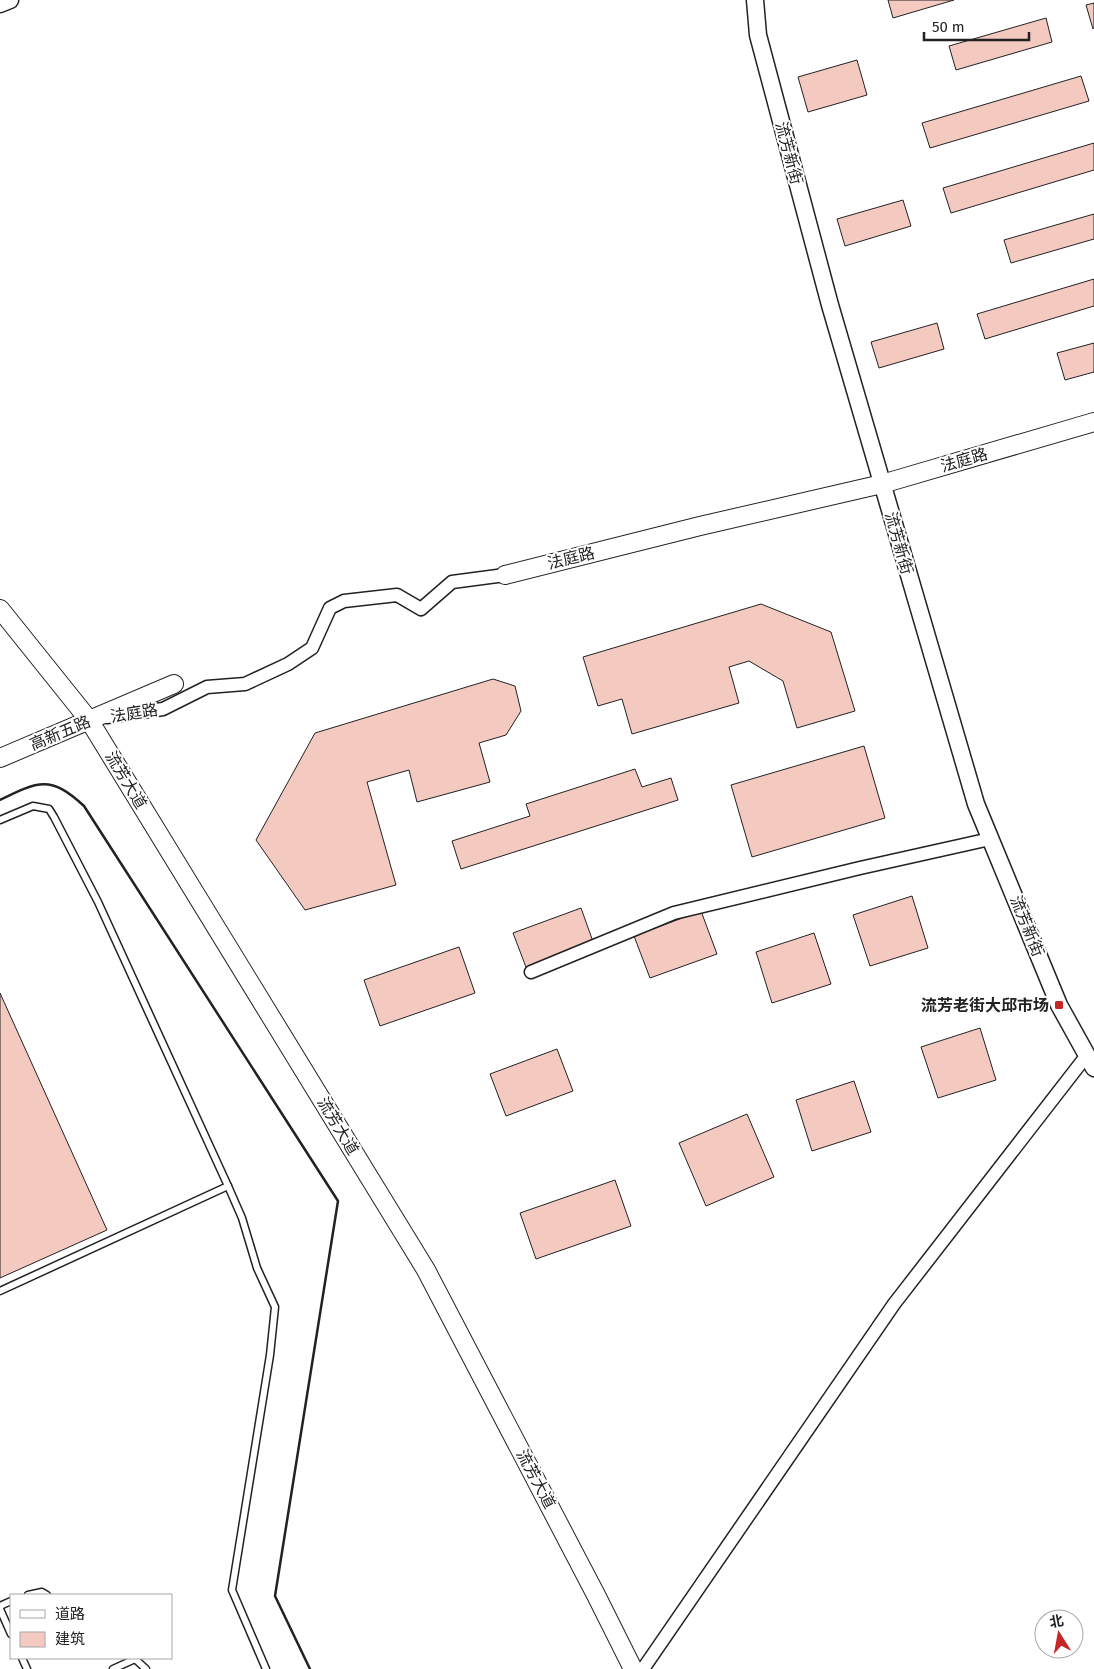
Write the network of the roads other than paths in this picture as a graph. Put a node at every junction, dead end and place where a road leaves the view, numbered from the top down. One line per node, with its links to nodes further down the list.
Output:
1 (10, 0): 3 (street)
2 (755, 0): 5 (street, 流芳新街)
3 (0, 4)
4 (1094, 422): 5 (main road, 法庭路)
5 (882, 484): 6 (main road, 法庭路); 12 (street, 流芳新街)
6 (505, 575): 9 (street, 法庭路)
7 (0, 609): 9 (main road, 流芳大道)
8 (174, 684): 9 (main road, 高新五路)
9 (89, 720): 10 (main road, 高新五路); 26 (main road, 流芳大道)
10 (0, 758)
11 (0, 820): 15 (lane)
12 (990, 839): 13 (street); 14 (street, 流芳新街)
13 (531, 972)
14 (1090, 1061): 27 (street)
15 (228, 1186): 16 (lane); 25 (lane)
16 (0, 1291)
17 (33, 1594): 18 (lane)
18 (45, 1594)
19 (0, 1608): 20 (lane)
20 (10, 1632)
21 (132, 1659): 23 (lane)
22 (135, 1659): 24 (lane)
23 (113, 1669)
24 (146, 1669)
25 (266, 1669)
26 (633, 1669)
27 (643, 1669)

